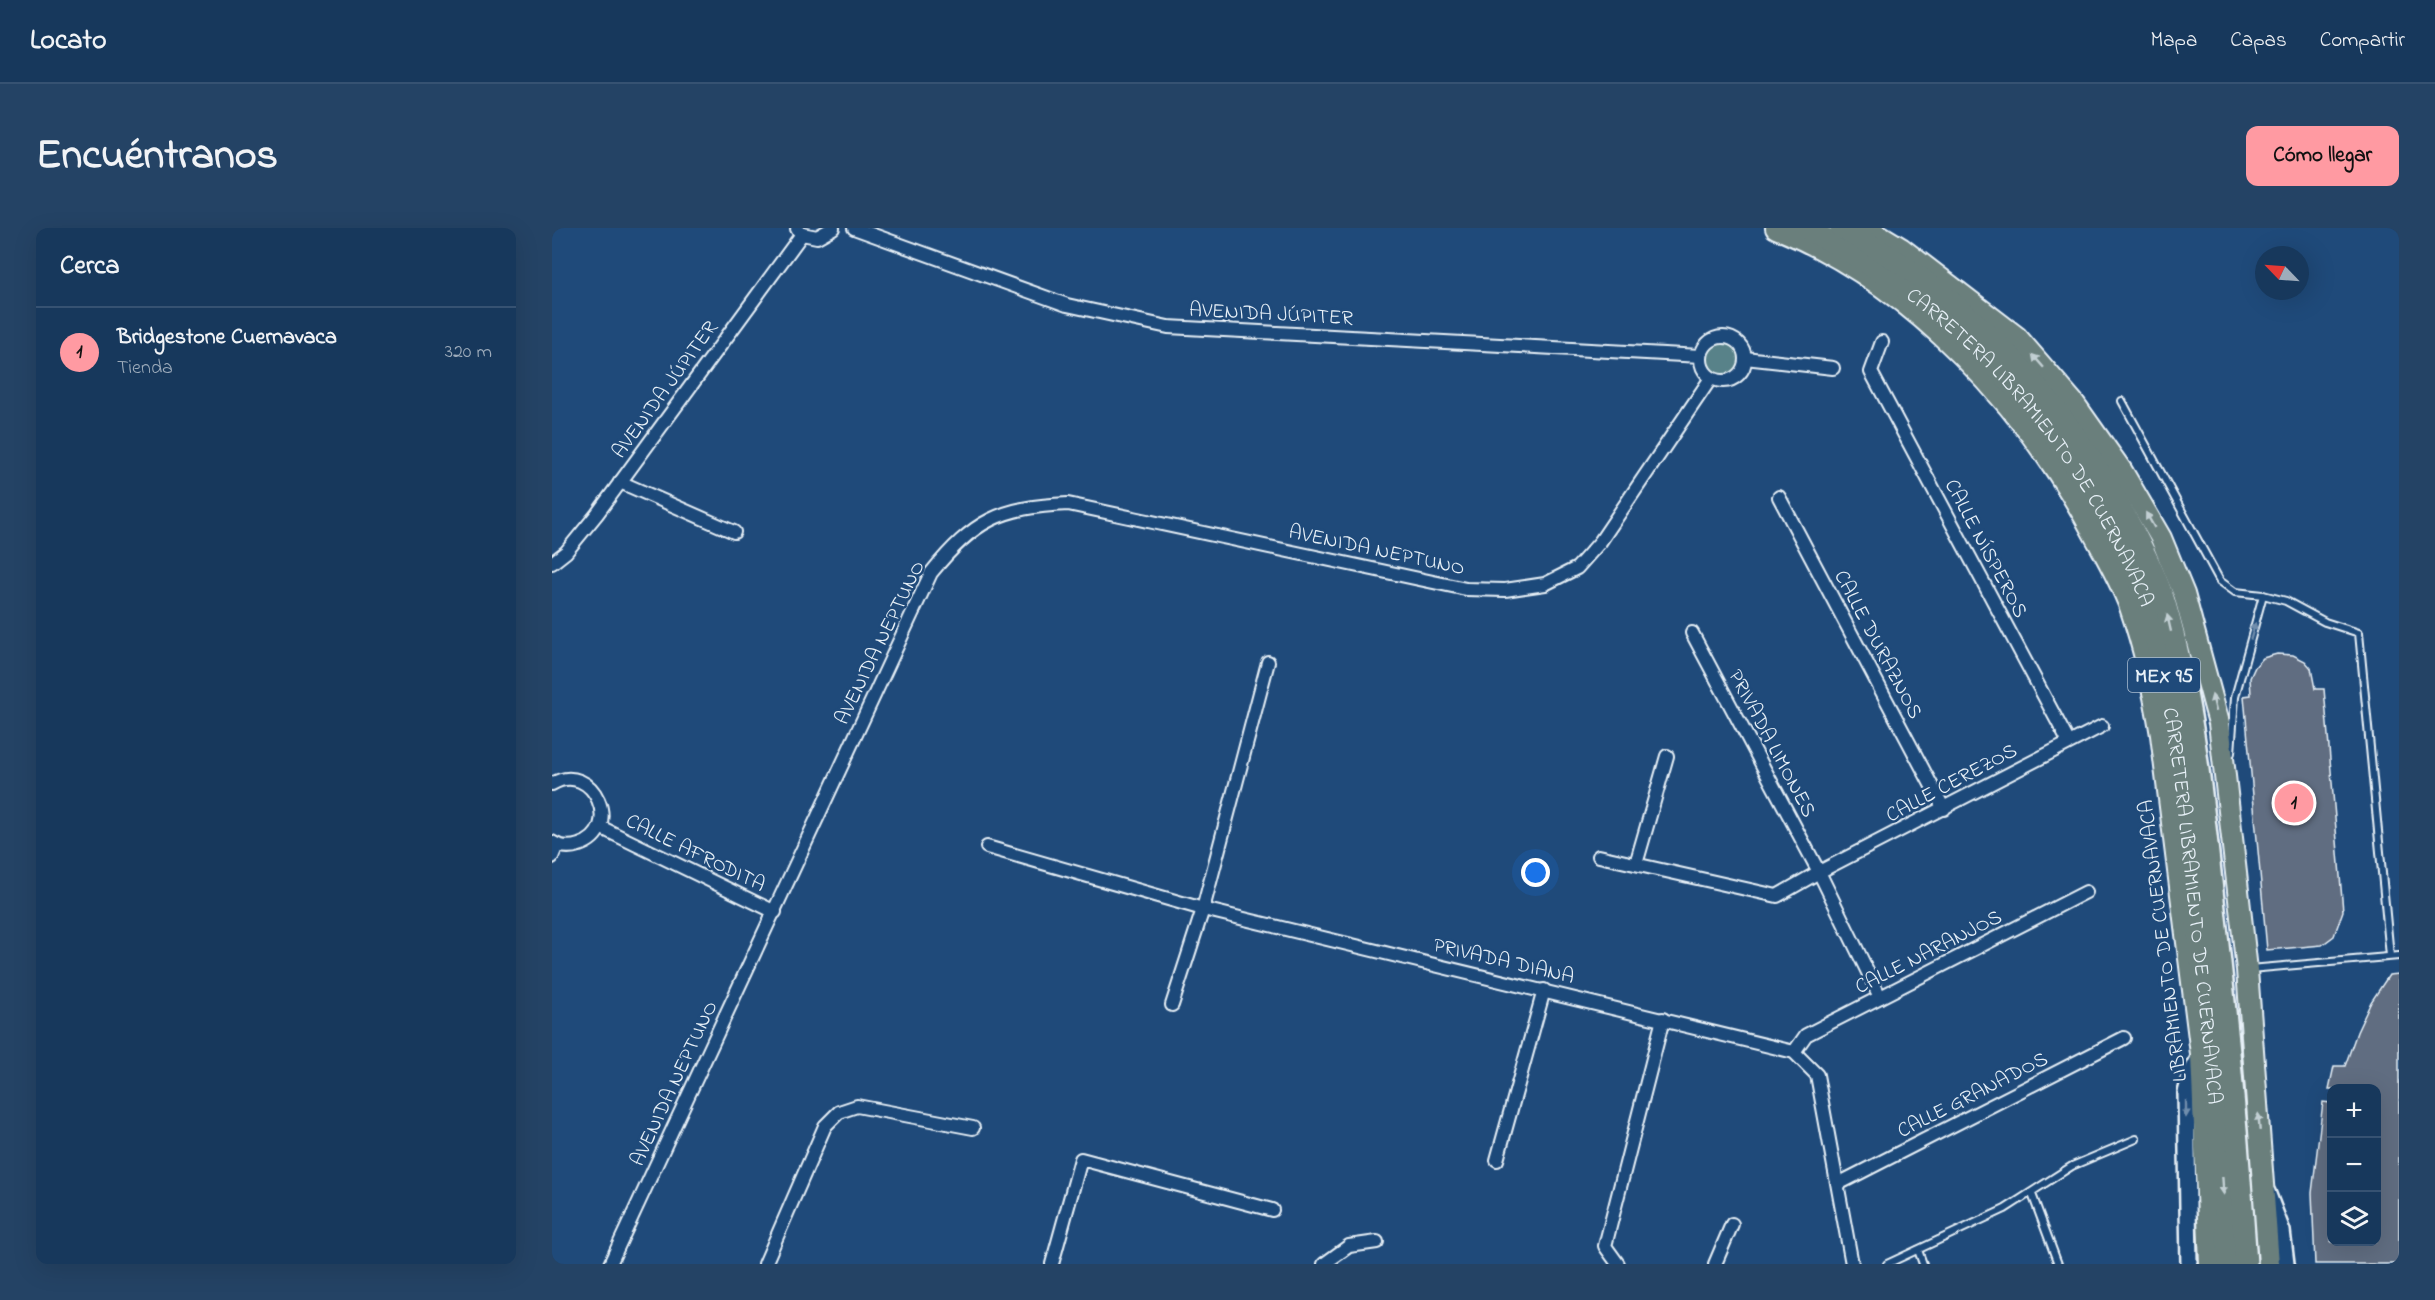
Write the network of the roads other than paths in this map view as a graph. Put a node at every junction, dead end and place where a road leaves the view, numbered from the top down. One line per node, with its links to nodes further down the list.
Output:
1 (833, 228): 7 (street, AVENIDA JÚPITER)
2 (854, 228): 9 (street, AVENIDA JÚPITER)
3 (1776, 228): 46 (main road, LIBRAMIENTO DE CUERNAVACA / MEX 95)
4 (1805, 228): 69 (highway, CARRETERA LIBRAMIENTO DE CUERNAVACA / MEX 95, one-way to 69)
5 (1840, 228): 70 (highway, CARRETERA LIBRAMIENTO DE CUERNAVACA / MEX 95, one-way to 5)
6 (1868, 228): 36 (main road, MEX 95, one-way to 6)
7 (799, 231): 14 (street, AVENIDA JÚPITER)
8 (1882, 342): 22 (street, CALLE NÍSPEROS)
9 (1701, 356): 10 (street); 12 (street)
10 (1745, 358): 11 (street); 12 (street)
11 (1833, 368)
12 (1711, 378): 35 (street, AVENIDA NEPTUNO)
13 (2122, 401): 18 (lane)
14 (620, 482): 16 (street); 17 (street, AVENIDA JÚPITER)
15 (1779, 497): 25 (street, CALLE DURAZNOS)
16 (734, 532)
17 (552, 563)
18 (2263, 595): 36 (lane, one-way to 18); 37 (lane)
19 (1692, 633): 32 (street, PRIVADA LIMONES)
20 (1268, 662): 34 (street)
21 (2102, 726): 22 (street, CALLE CEREZOS)
22 (2068, 741): 25 (street, CALLE CEREZOS)
23 (1666, 756): 31 (street)
24 (552, 784): 26 (street)
25 (1944, 809): 32 (street, CALLE CEREZOS)
26 (600, 827): 27 (street); 35 (street, CALLE AFRODITA)
27 (554, 843): 30 (street)
28 (987, 847): 34 (street, PRIVADA DIANA)
29 (1599, 856): 31 (street, CALLE CEREZOS)
30 (552, 857)
31 (1636, 864): 32 (street, CALLE CEREZOS)
32 (1819, 872): 41 (street, PRIVADA LIMONES)
33 (2086, 892): 41 (street, CALLE NARANJOS)
34 (1203, 909): 40 (street, PRIVADA DIANA); 42 (street)
35 (775, 912): 57 (street, AVENIDA NEPTUNO)
36 (2241, 916): 39 (main road, MEX 95)
37 (2390, 956): 38 (lane); 39 (lane)
38 (2399, 956)
39 (2247, 970): 51 (main road, MEX 95, one-way to 39)
40 (1544, 990): 43 (street, PRIVADA DIANA); 49 (street)
41 (1880, 997): 45 (street, CALLE NARANJOS)
42 (1172, 1005)
43 (1663, 1019): 45 (street, PRIVADA DIANA); 61 (street)
44 (2124, 1038): 50 (street, CALLE GRANADOS)
45 (1794, 1052): 50 (street)
46 (2201, 1054): 67 (street, one-way to 67); 68 (main road, LIBRAMIENTO DE CUERNAVACA / MEX 95)
47 (973, 1128): 58 (street)
48 (2136, 1139): 52 (lane)
49 (1497, 1160)
50 (1838, 1184): 63 (street)
51 (2265, 1187): 71 (main road, MEX 95); 72 (street)
52 (2032, 1194): 56 (lane); 66 (lane)
53 (1272, 1210): 59 (street)
54 (1732, 1224): 62 (street)
55 (1377, 1242): 60 (street)
56 (1918, 1250): 64 (lane); 65 (lane)
57 (610, 1264)
58 (765, 1264)
59 (1052, 1264)
60 (1324, 1264)
61 (1618, 1264)
62 (1715, 1264)
63 (1852, 1264)
64 (1887, 1264)
65 (1923, 1264)
66 (2058, 1264)
67 (2189, 1264)
68 (2210, 1264)
69 (2229, 1264)
70 (2246, 1264)
71 (2269, 1264)
72 (2286, 1264)

